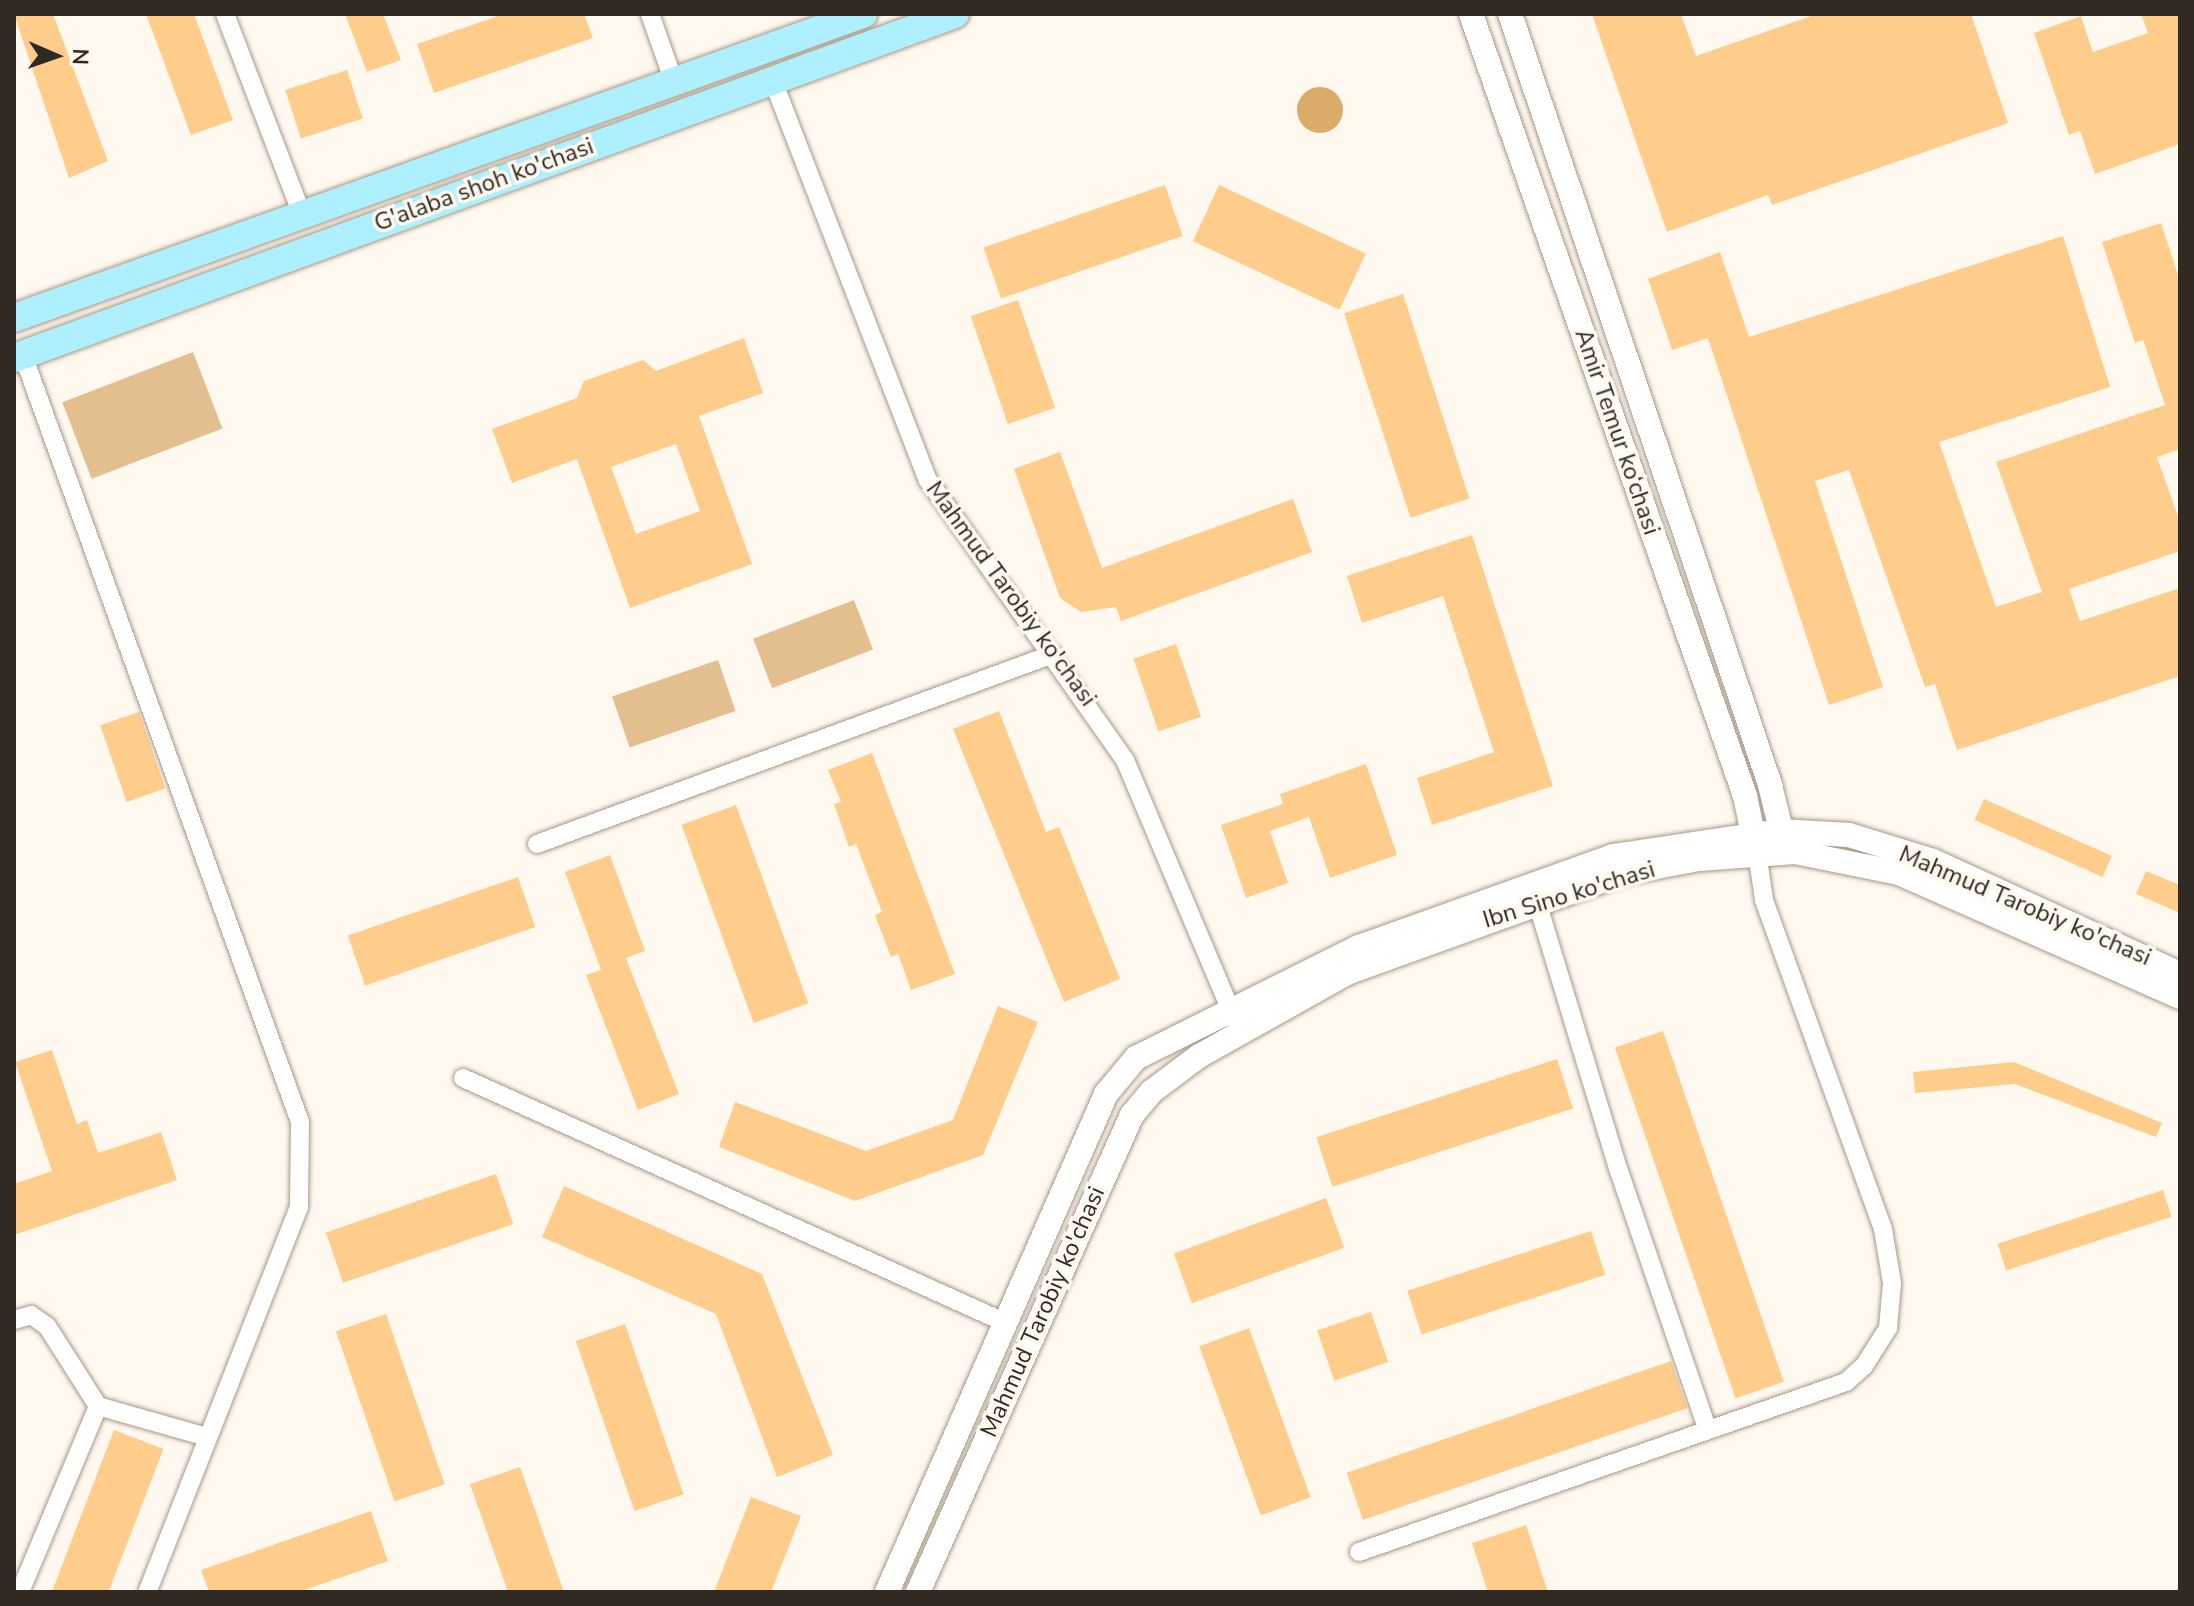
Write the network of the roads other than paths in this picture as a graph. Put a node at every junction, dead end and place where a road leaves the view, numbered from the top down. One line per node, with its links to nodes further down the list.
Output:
1 (225, 14): 9 (street)
2 (650, 14): 8 (street)
3 (863, 14): 8 (main road, G'alaba shoh ko'chasi)
4 (955, 14): 7 (main road, G'alaba shoh ko'chasi)
5 (1471, 14): 13 (main road, Amir Temur ko‘chasi)
6 (1510, 14): 14 (main road, Amir Temur ko‘chasi)
7 (773, 81): 11 (main road, G'alaba shoh ko'chasi); 12 (street, Mahmud Tarobiy ko'chasi)
8 (674, 82): 9 (main road, G'alaba shoh ko'chasi)
9 (302, 215): 10 (main road, G'alaba shoh ko'chasi)
10 (14, 318)
11 (19, 356): 25 (street)
12 (1053, 654): 15 (street); 19 (street, Mahmud Tarobiy ko'chasi)
13 (1755, 842): 14 (main road, Mahmud Tarobiy ko'chasi); 16 (main road, Mahmud Tarobiy ko'chasi); 24 (street)
14 (1784, 842): 17 (main road, Mahmud Tarobiy ko'chasi); 18 (main road)
15 (537, 844)
16 (1534, 892): 19 (main road, Mahmud Tarobiy ko'chasi); 24 (street)
17 (2180, 974)
18 (2180, 997)
19 (1235, 1021): 22 (main road, Mahmud Tarobiy ko'chasi); 30 (main road, Mahmud Tarobiy ko'chasi)
20 (463, 1078): 22 (street, Mahmud Tarobiy ko'chasi)
21 (14, 1320): 23 (street)
22 (1006, 1323): 29 (main road, Mahmud Tarobiy ko'chasi)
23 (98, 1406): 25 (street); 27 (street)
24 (1707, 1428): 26 (street)
25 (207, 1437): 28 (street)
26 (1359, 1552)
27 (20, 1592)
28 (147, 1592)
29 (887, 1592)
30 (918, 1592)

